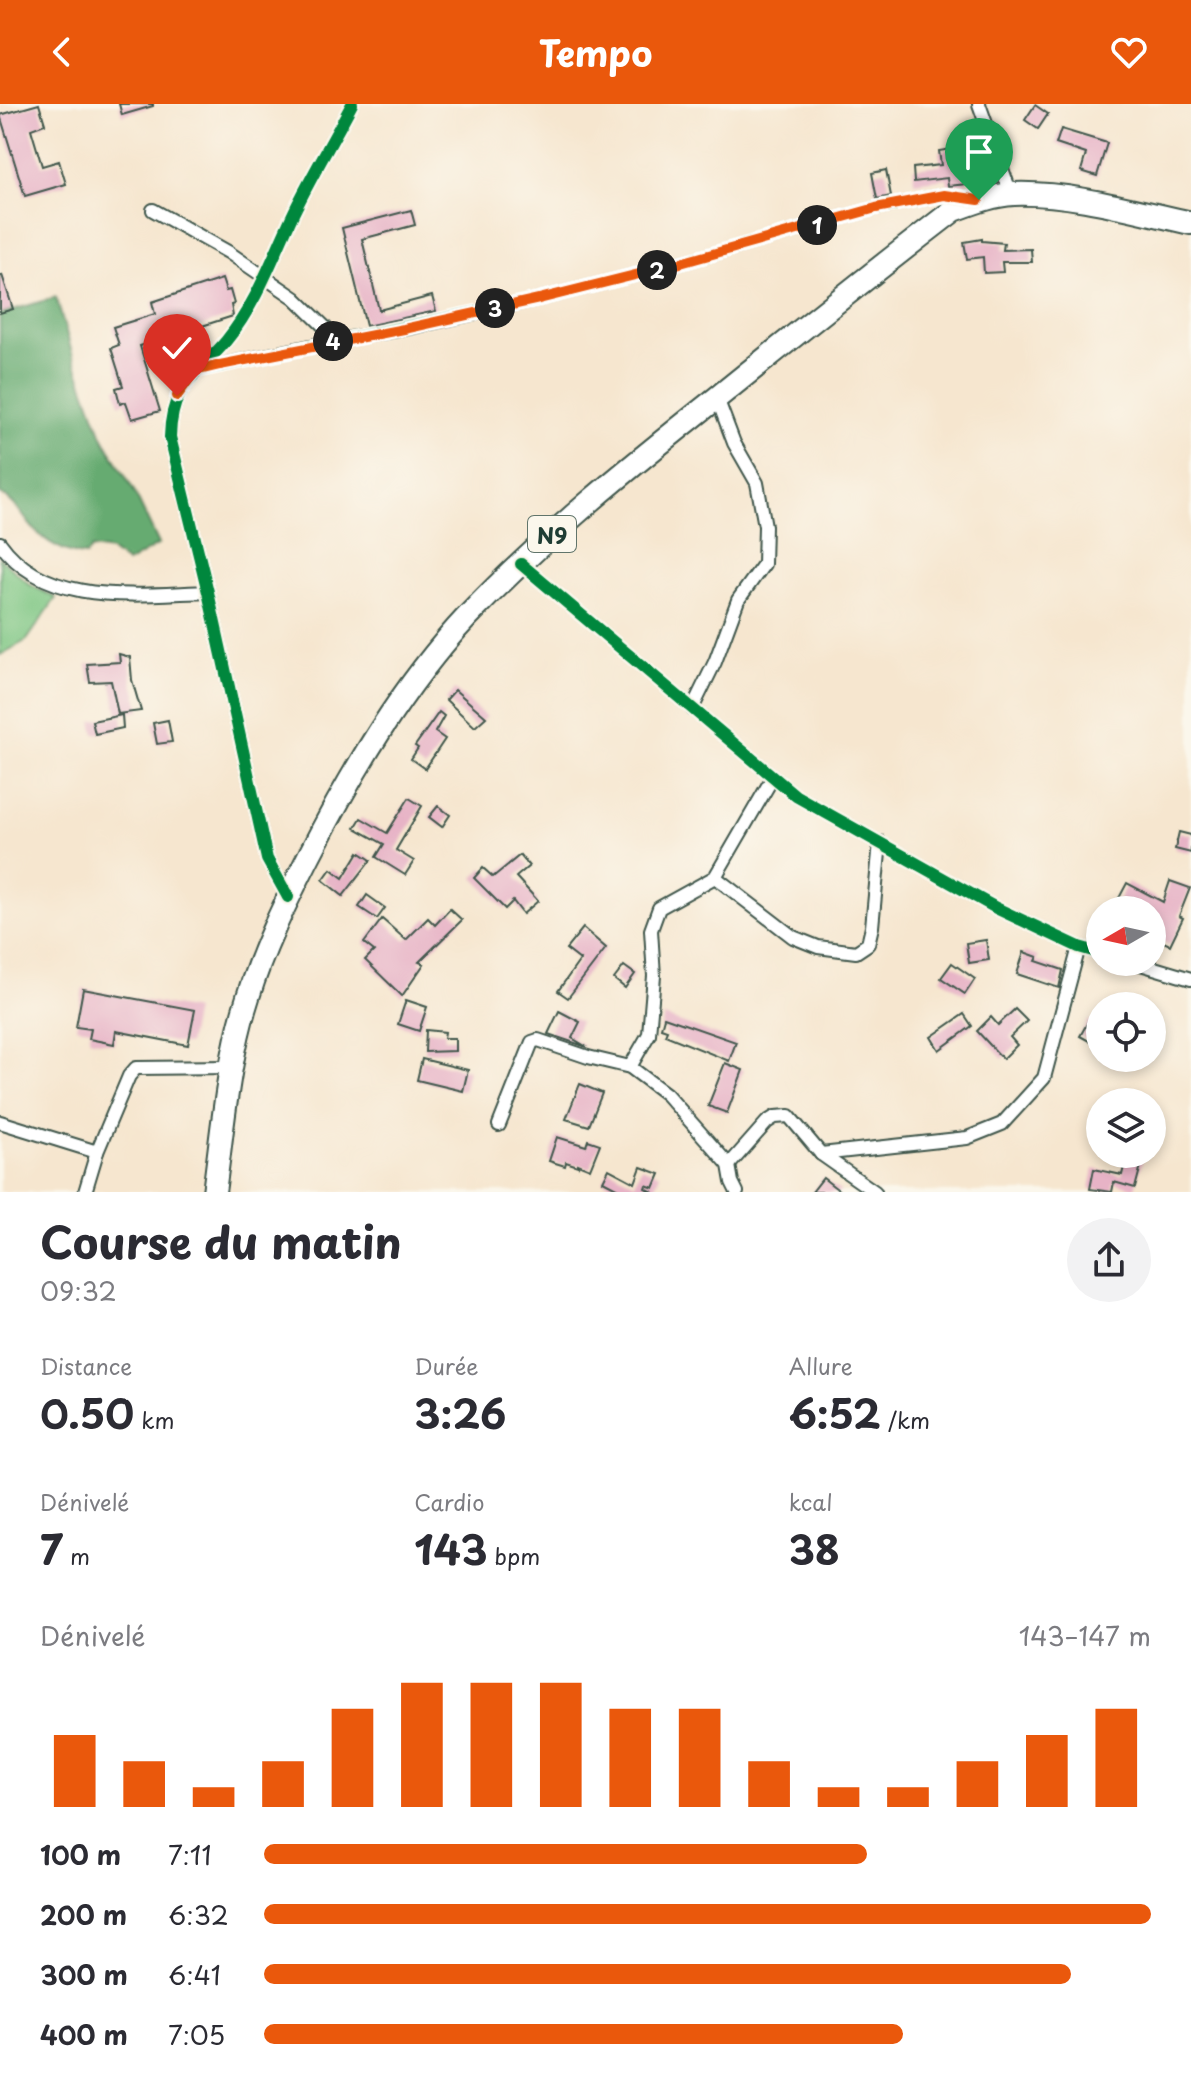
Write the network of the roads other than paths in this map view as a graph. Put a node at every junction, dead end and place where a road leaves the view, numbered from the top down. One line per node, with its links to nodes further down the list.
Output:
1 (352, 104): 7 (street)
2 (979, 104): 3 (street)
3 (1011, 194): 4 (highway, N9); 6 (highway, N9)
4 (979, 200): 8 (street); 10 (highway, N9)
5 (153, 210): 7 (street)
6 (1191, 223)
7 (265, 279): 8 (street); 9 (street)
8 (338, 340): 9 (street)
9 (195, 371): 13 (street)
10 (717, 398): 12 (highway, N9); 14 (street)
11 (0, 543): 13 (street)
12 (521, 564): 14 (street); 18 (highway, N9)
13 (208, 592): 18 (street)
14 (692, 709): 15 (street)
15 (773, 777): 16 (street); 17 (street)
16 (880, 842): 17 (street); 19 (street)
17 (715, 877): 24 (street)
18 (288, 897): 23 (highway, N9)
19 (1079, 947): 20 (street); 28 (street)
20 (1086, 949)
21 (1166, 972): 22 (street)
22 (1191, 979)
23 (231, 1067): 27 (street); 31 (highway, N9)
24 (630, 1067): 26 (street); 29 (street)
25 (0, 1122): 27 (street)
26 (499, 1125)
27 (97, 1152): 30 (street)
28 (821, 1154): 29 (street); 33 (street)
29 (729, 1165): 32 (street)
30 (85, 1192)
31 (214, 1192)
32 (737, 1192)
33 (875, 1192)

